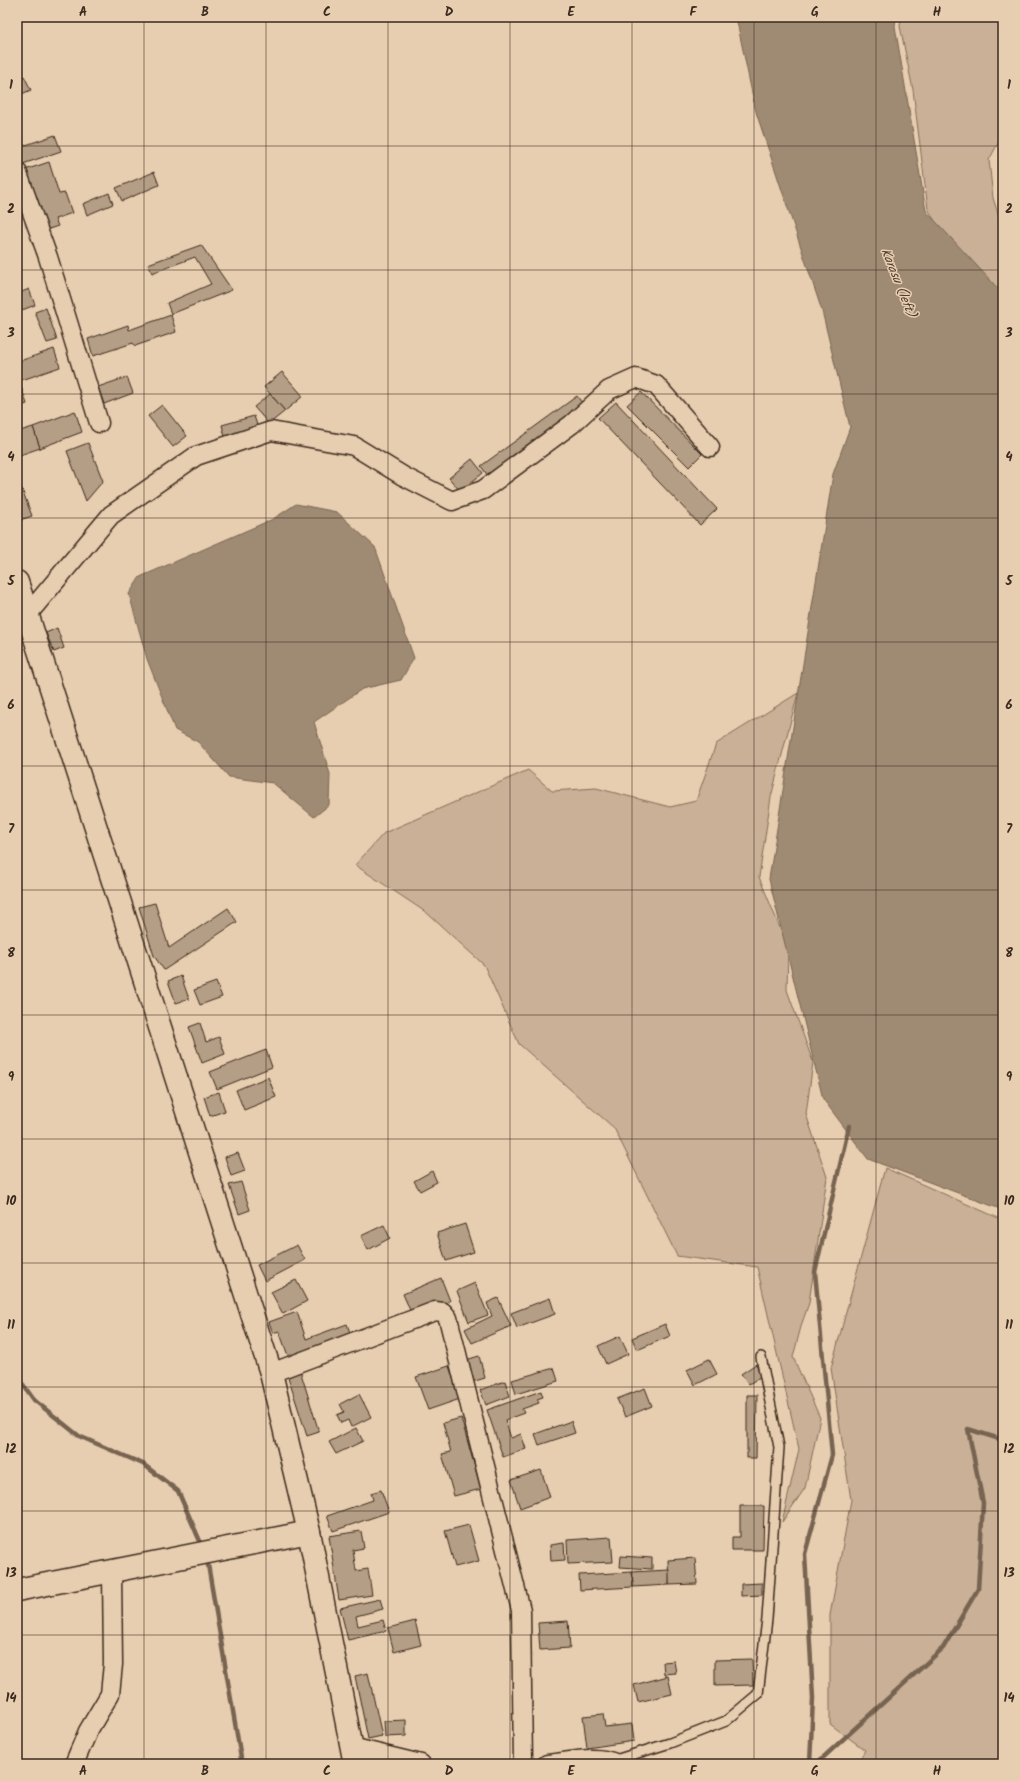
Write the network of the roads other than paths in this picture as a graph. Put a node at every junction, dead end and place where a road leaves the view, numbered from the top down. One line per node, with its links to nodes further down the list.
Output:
1 (17, 171): 2 (street)
2 (99, 423)
3 (710, 447): 5 (street)
4 (17, 582): 5 (main road)
5 (28, 614): 7 (main road)
6 (761, 1357): 12 (lane)
7 (272, 1373): 8 (main road); 15 (street)
8 (308, 1532): 9 (main road); 11 (main road)
9 (112, 1572): 10 (main road); 13 (street)
10 (17, 1590)
11 (353, 1755): 14 (street)
12 (614, 1763): 16 (street)
13 (74, 1764)
14 (421, 1764)
15 (523, 1764)
16 (547, 1764)

